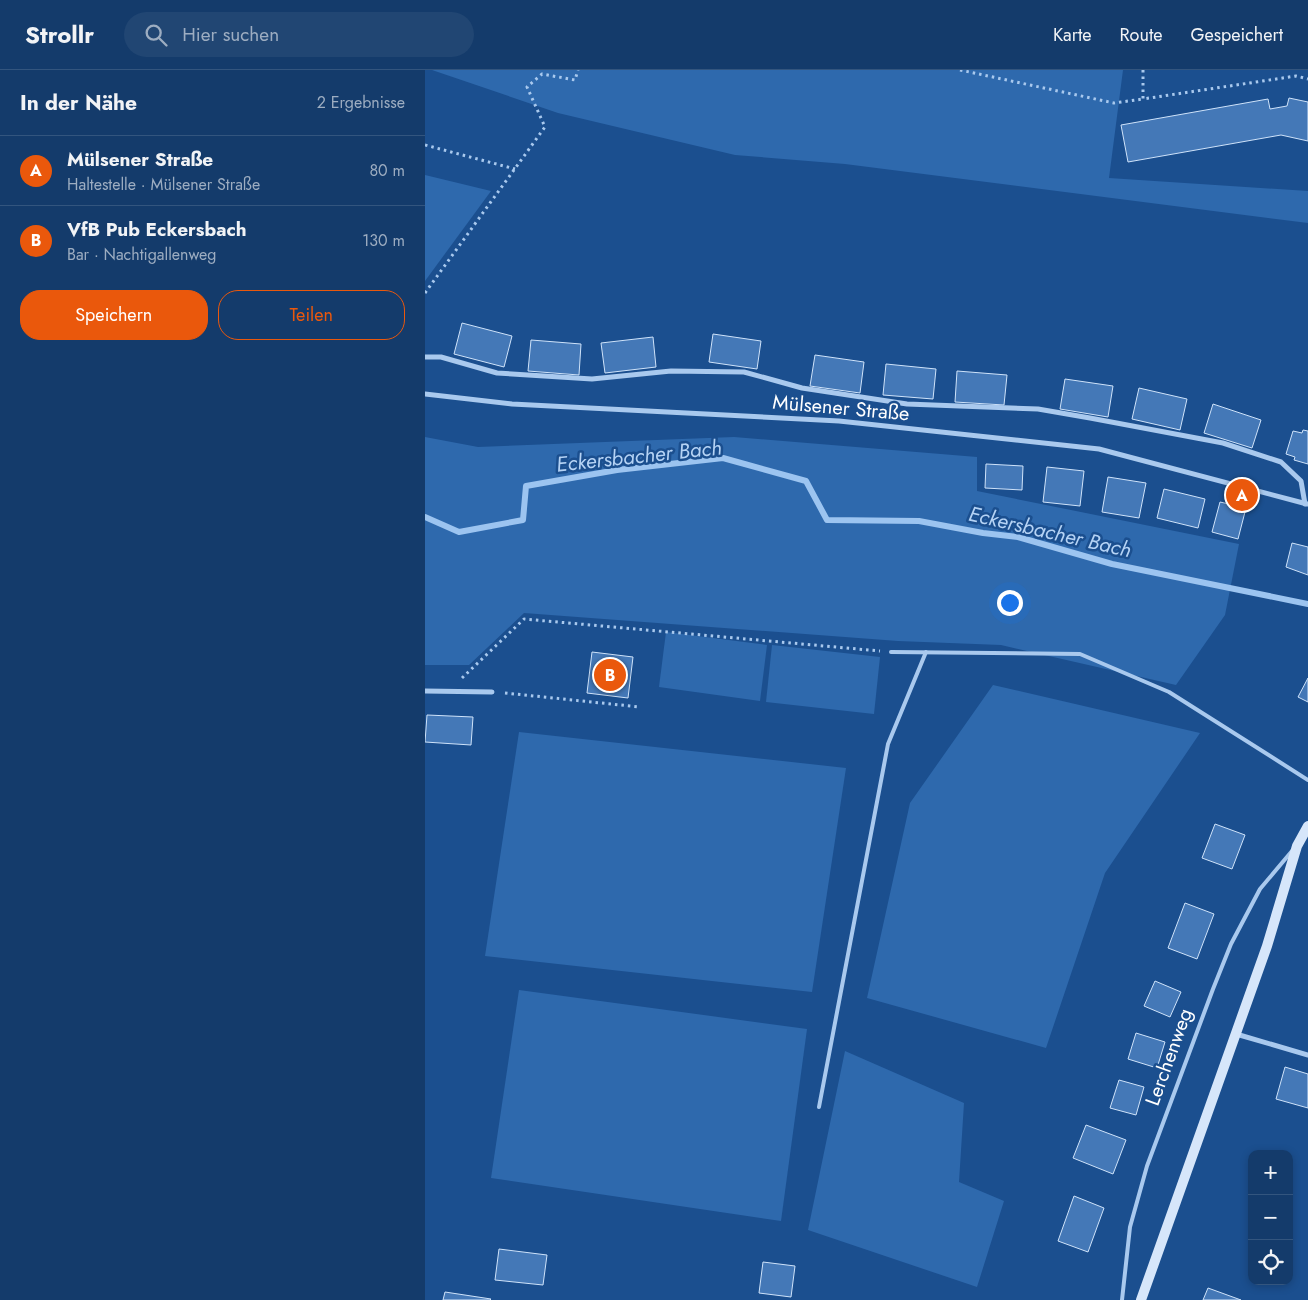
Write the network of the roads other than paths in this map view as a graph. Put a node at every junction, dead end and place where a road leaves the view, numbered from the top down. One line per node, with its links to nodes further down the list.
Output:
1 (425, 357): 3 (street)
2 (425, 394): 3 (street, Mülsener Straße)
3 (1306, 504)
4 (891, 652): 5 (lane)
5 (926, 652): 8 (lane); 13 (lane)
6 (425, 691): 7 (street)
7 (492, 692)
8 (1308, 780)
9 (1308, 826): 10 (street, Lerchenweg)
10 (1297, 846): 11 (street, Lerchenweg); 14 (lane, Lerchenweg)
11 (1235, 1034): 12 (street); 15 (street, Lerchenweg)
12 (1308, 1056)
13 (819, 1107)
14 (1122, 1300)
15 (1141, 1300)

